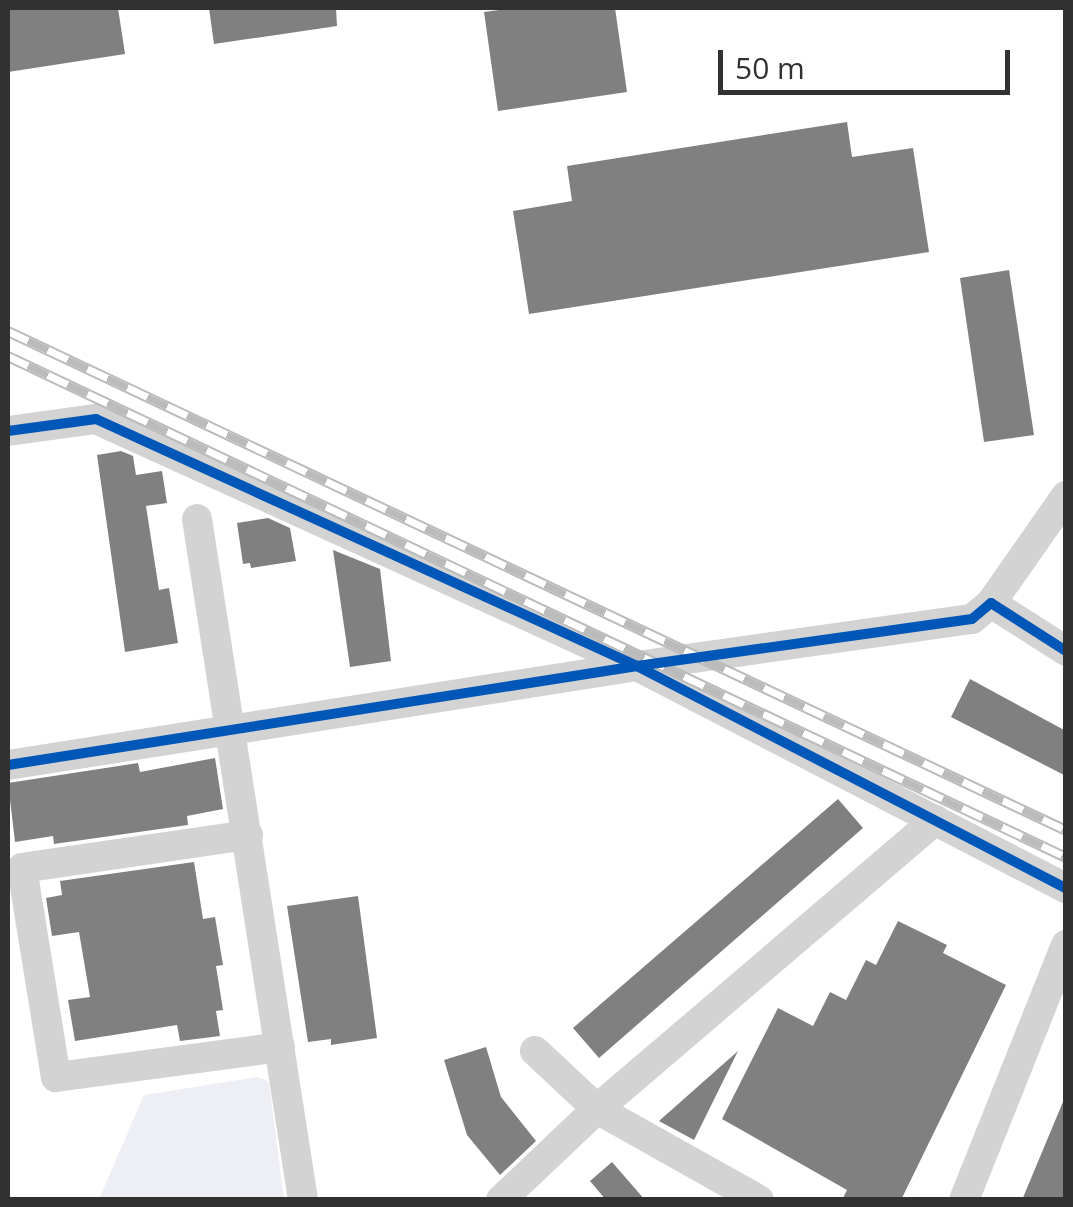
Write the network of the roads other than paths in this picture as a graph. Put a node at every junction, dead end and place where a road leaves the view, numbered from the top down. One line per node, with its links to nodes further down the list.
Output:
1 (8, 431): 6 (street)
2 (1066, 496): 4 (street)
3 (197, 518): 7 (street)
4 (991, 603): 5 (street); 6 (street)
5 (1066, 650)
6 (638, 666): 7 (street); 9 (street)
7 (232, 730): 8 (street); 10 (street)
8 (8, 766)
9 (935, 820): 11 (street); 15 (street)
10 (248, 835): 13 (street); 13 (street)
11 (1066, 888)
12 (1066, 945): 19 (street)
13 (280, 1047): 16 (street)
14 (535, 1051): 15 (street)
15 (597, 1110): 17 (street); 18 (street)
16 (303, 1200)
17 (501, 1200)
18 (759, 1200)
19 (964, 1200)

